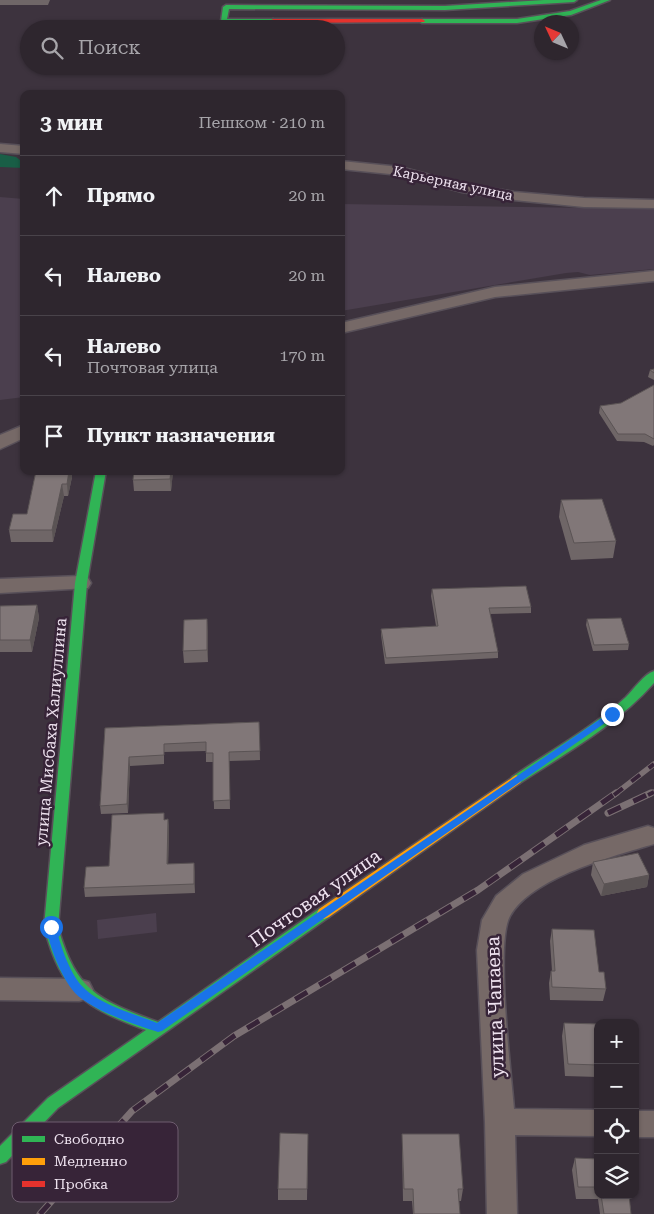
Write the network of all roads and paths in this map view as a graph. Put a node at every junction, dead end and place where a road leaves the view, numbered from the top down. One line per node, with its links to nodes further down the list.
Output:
1 (574, 0): 4 (main road)
2 (607, 0): 7 (main road)
3 (227, 3): 4 (main road); 5 (main road)
4 (461, 7): 7 (main road)
5 (224, 20)
6 (345, 22): 7 (main road)
7 (461, 22)
8 (0, 148): 9 (street)
9 (20, 150)
10 (345, 165): 11 (street, Карьерная улица)
11 (654, 204)
12 (654, 276): 13 (street)
13 (345, 327)
14 (20, 432): 15 (street)
15 (0, 443)
16 (100, 475): 17 (main road, улица Мисбаха Халиуллина)
17 (81, 583): 18 (street); 22 (main road, улица Мисбаха Халиуллина)
18 (0, 586)
19 (654, 675): 23 (main road, Почтовая улица)
20 (648, 836): 25 (street, улица Чапаева)
21 (0, 989): 22 (street)
22 (79, 990): 23 (main road)
23 (158, 1028): 24 (main road, Почтовая улица)
24 (34, 1122)
25 (500, 1122): 26 (street); 31 (street, улица Чапаева)
26 (594, 1123)
27 (639, 1124): 28 (street)
28 (654, 1124)
29 (12, 1145): 30 (main road, Почтовая улица)
30 (0, 1157)
31 (502, 1214)

